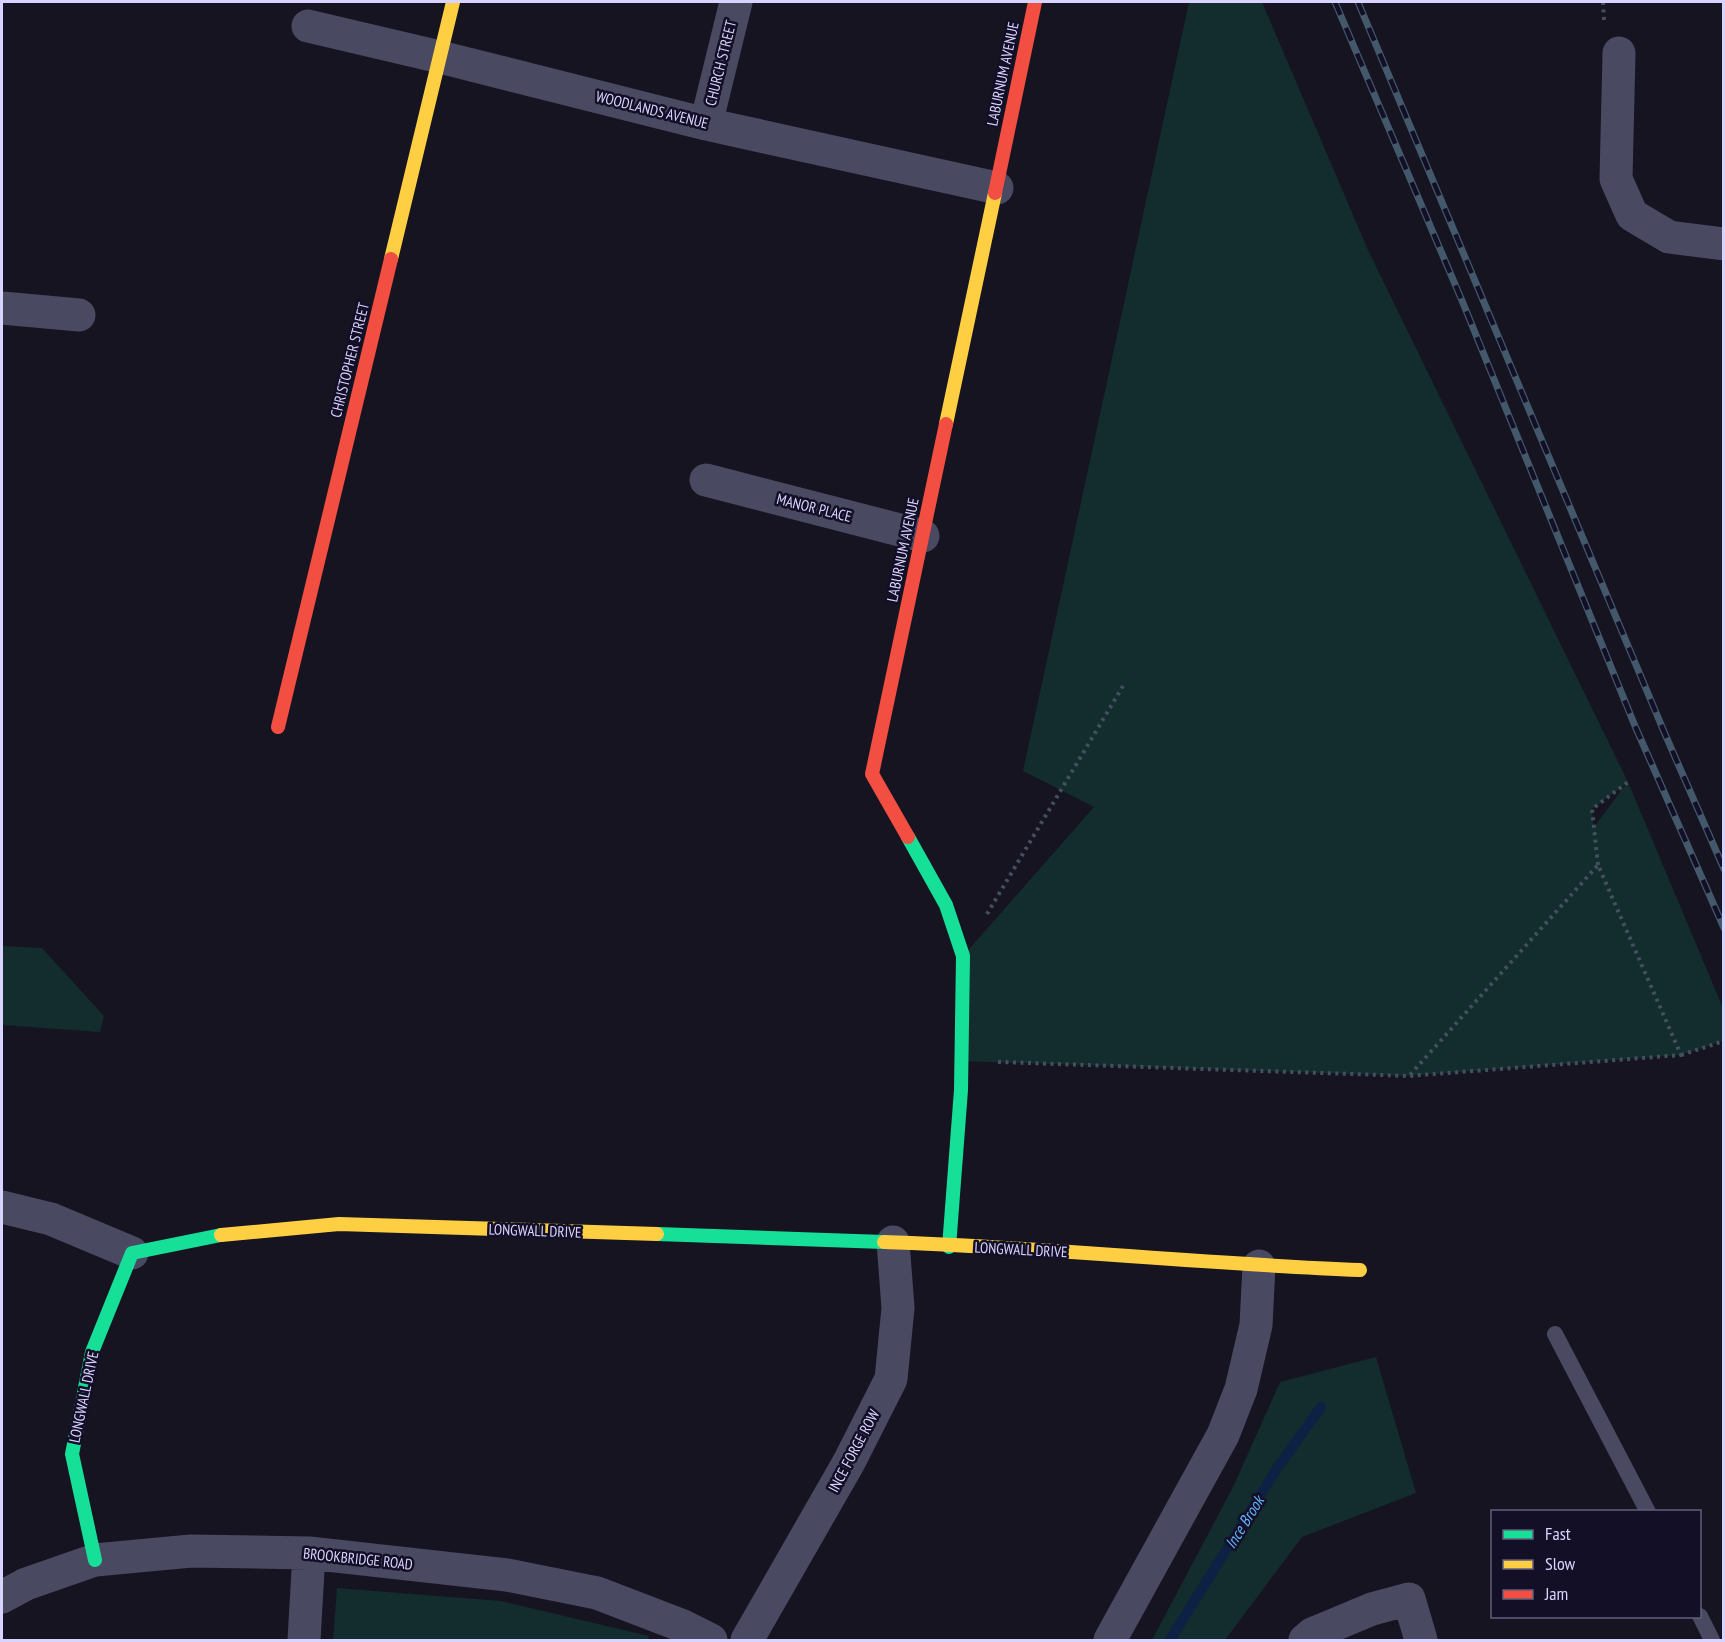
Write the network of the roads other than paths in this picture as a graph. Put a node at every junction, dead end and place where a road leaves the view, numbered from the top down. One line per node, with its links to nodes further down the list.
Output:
1 (453, 2): 6 (street, CHRISTOPHER STREET)
2 (736, 2): 7 (street, CHURCH STREET)
3 (1035, 2): 8 (street, LABURNUM AVENUE)
4 (308, 26): 6 (street, WOODLANDS AVENUE)
5 (1619, 53): 9 (street)
6 (440, 57): 7 (street, WOODLANDS AVENUE); 14 (street, CHRISTOPHER STREET)
7 (706, 124): 8 (street, WOODLANDS AVENUE)
8 (997, 188): 13 (street, LABURNUM AVENUE)
9 (1724, 244)
10 (2, 308): 11 (street)
11 (79, 315)
12 (706, 480): 13 (street, MANOR PLACE)
13 (923, 536): 17 (street, LABURNUM AVENUE)
14 (278, 727)
15 (2, 1207): 18 (street)
16 (893, 1242): 17 (street, LONGWALL DRIVE); 18 (street, LONGWALL DRIVE); 29 (street, INCE FORGE ROW)
17 (949, 1247): 19 (street, LONGWALL DRIVE)
18 (132, 1253): 24 (street, LONGWALL DRIVE)
19 (1259, 1266): 20 (street, LONGWALL DRIVE); 30 (street)
20 (1360, 1270)
21 (1555, 1334): 22 (lane)
22 (1647, 1510)
23 (309, 1553): 24 (street, BROOKBRIDGE ROAD); 27 (street, BROOKBRIDGE ROAD); 28 (street)
24 (95, 1560): 25 (street, BROOKBRIDGE ROAD)
25 (2, 1598)
26 (1701, 1618): 33 (lane)
27 (690, 1636)
28 (304, 1641)
29 (747, 1641)
30 (1110, 1641)
31 (1305, 1641): 32 (street)
32 (1421, 1641)
33 (1712, 1641)

